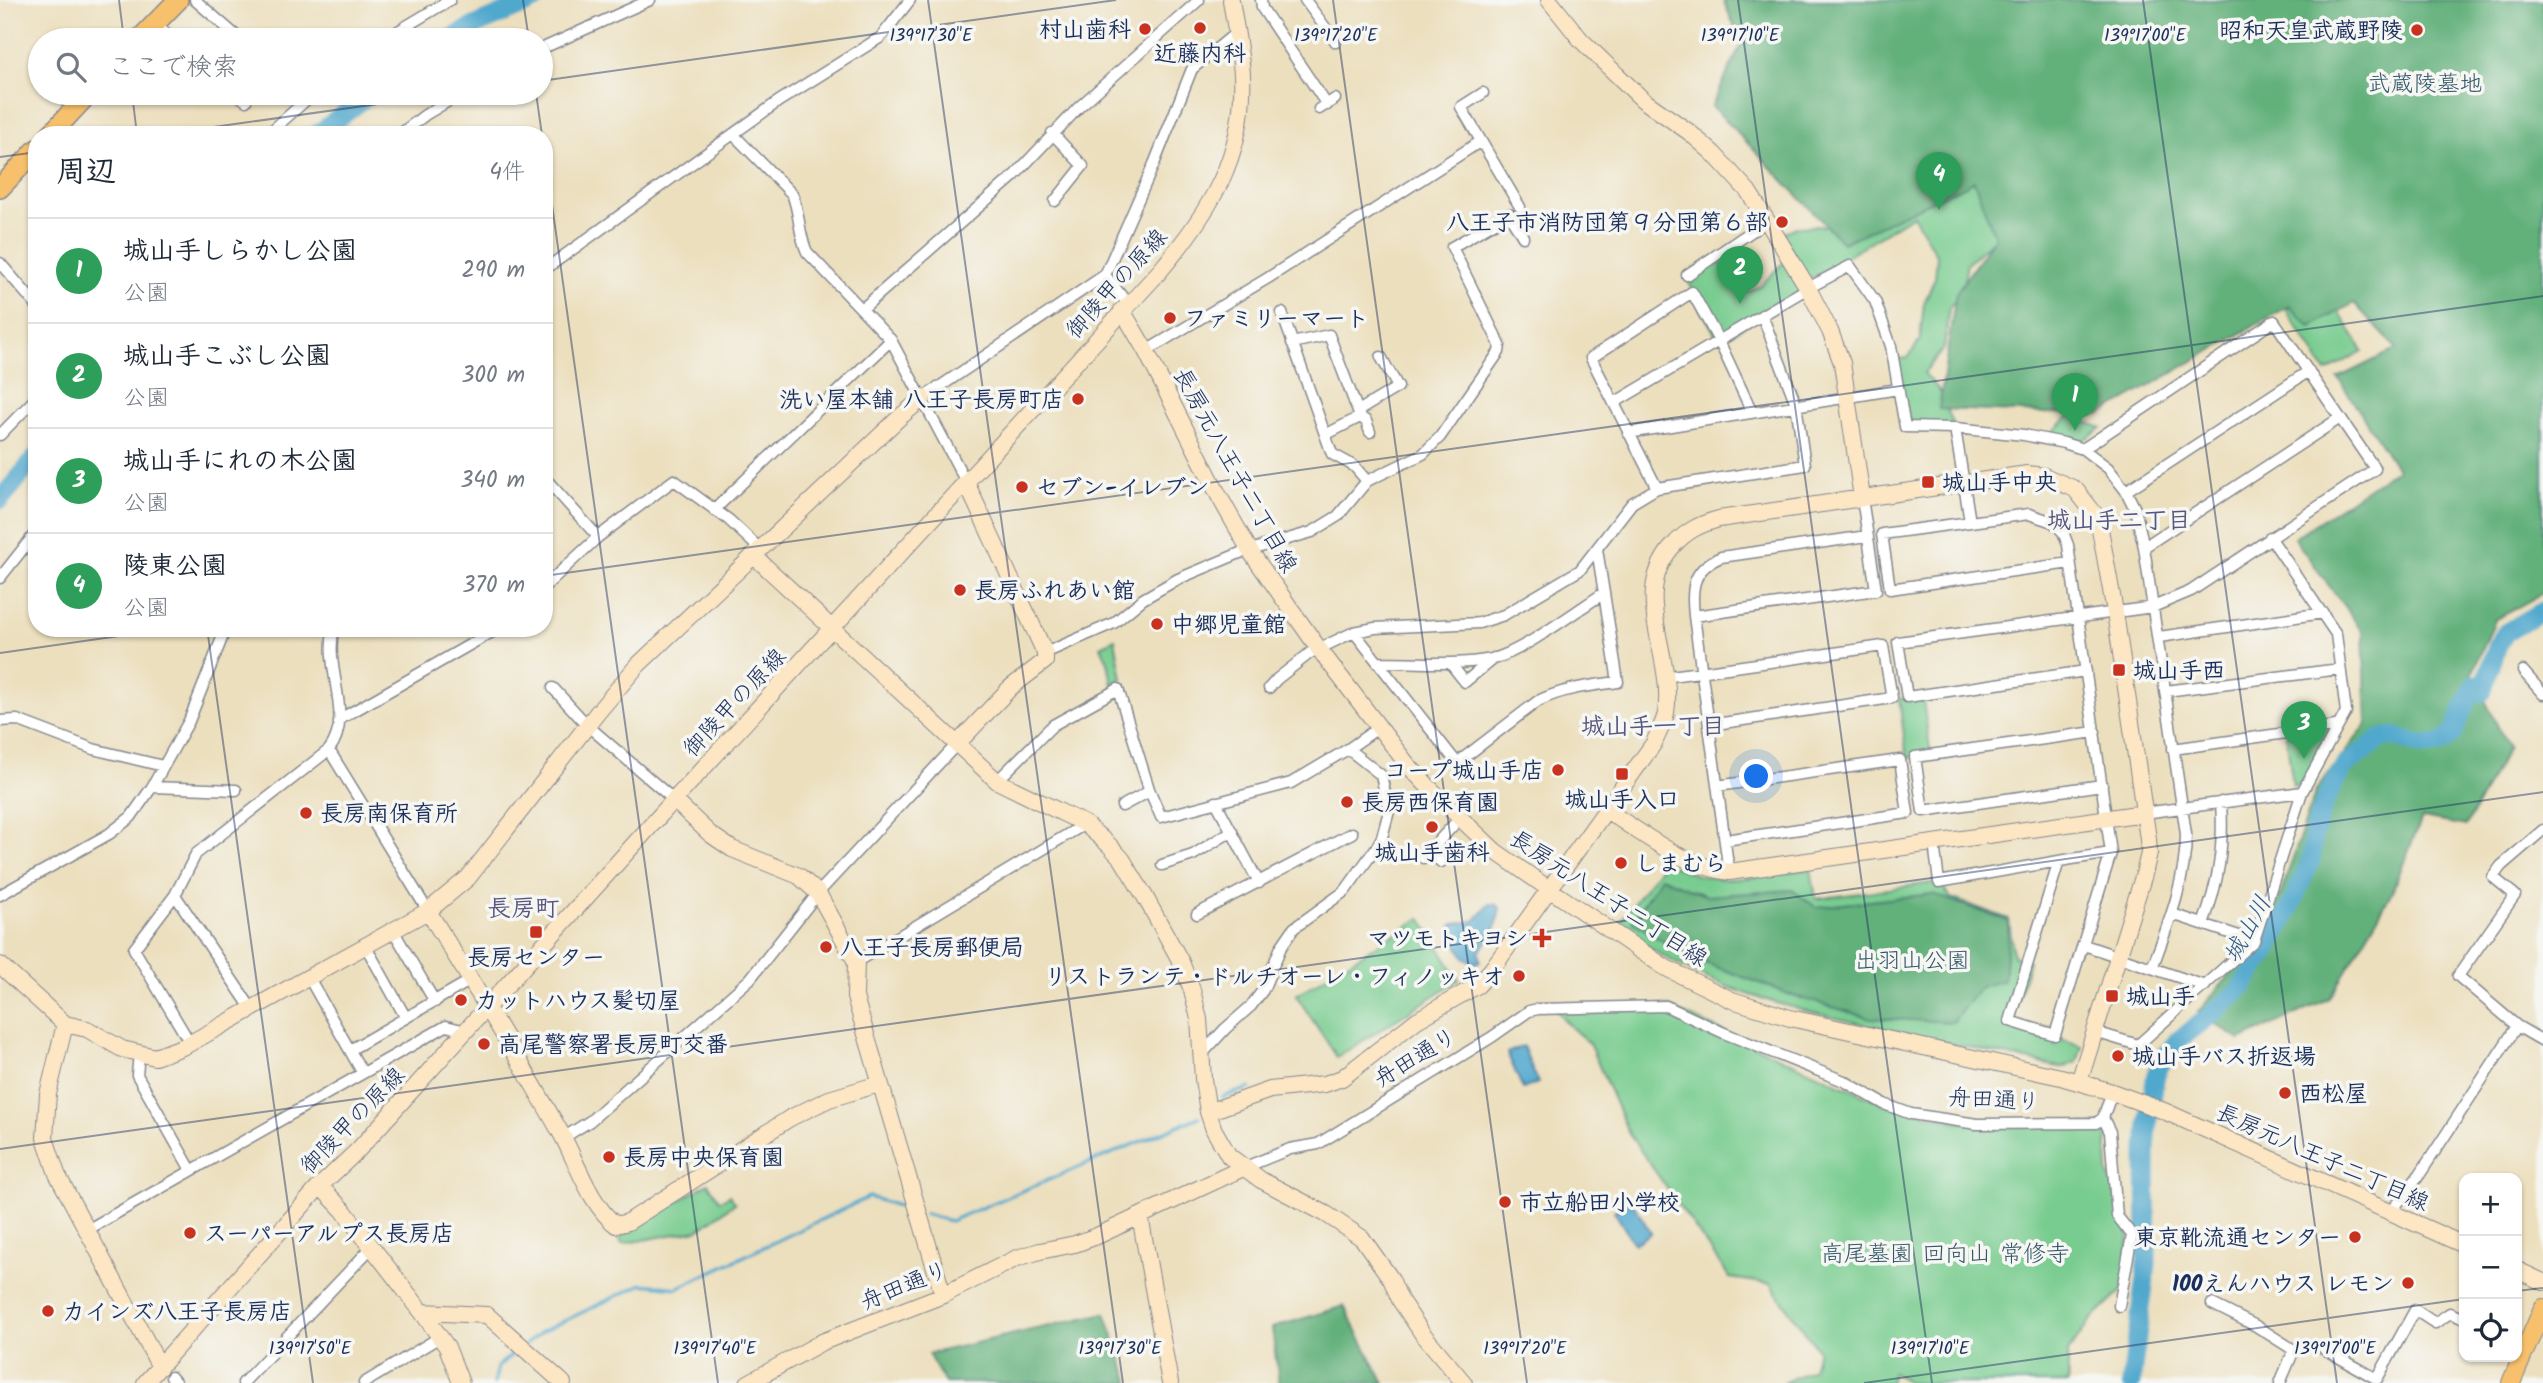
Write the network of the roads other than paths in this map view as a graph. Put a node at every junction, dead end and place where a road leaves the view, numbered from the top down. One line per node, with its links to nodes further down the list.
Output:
1 (178, 0): 12 (highway)
2 (195, 0): 15 (street)
3 (450, 0): 16 (street)
4 (650, 0): 19 (street)
5 (910, 0): 29 (street)
6 (1219, 0): 11 (street)
7 (1261, 0): 21 (street)
8 (1305, 0): 18 (street)
9 (1549, 0): 35 (street)
10 (1195, 1): 28 (street)
11 (1235, 3): 17 (street, 御陵甲の原線)
12 (155, 24): 13 (highway); 14 (street)
13 (151, 28)
14 (160, 28)
15 (227, 28)
16 (403, 28)
17 (1237, 32): 39 (street); 43 (street, 御陵甲の原線)
18 (1336, 42)
19 (553, 44)
20 (1483, 93): 30 (street)
21 (1327, 104)
22 (78, 105): 25 (highway)
23 (301, 105): 26 (street)
24 (444, 105): 27 (street)
25 (58, 126)
26 (277, 126)
27 (415, 126)
28 (1052, 133): 33 (street); 44 (street)
29 (733, 134): 37 (street); 44 (street)
30 (1481, 141): 34 (street); 50 (street)
31 (28, 158): 32 (highway)
32 (0, 188)
33 (1055, 201)
34 (1520, 207)
35 (1767, 221): 40 (street); 41 (street)
36 (1523, 237): 68 (street)
37 (553, 262)
38 (0, 263): 42 (street)
39 (1105, 275): 43 (street); 55 (street)
40 (1687, 275)
41 (1808, 288): 46 (street); 53 (street); 54 (street)
42 (28, 296)
43 (1125, 307): 50 (street, 長房元八王子二丁目線); 69 (street, 御陵甲の原線)
44 (862, 309): 47 (street)
45 (1282, 313): 49 (street)
46 (1762, 315): 48 (street); 57 (street)
47 (891, 340): 55 (street); 75 (street)
48 (1719, 341): 56 (street); 56 (street); 59 (street)
49 (1292, 343): 60 (street); 66 (street)
50 (1146, 351): 83 (street, 長房元八王子二丁目線)
51 (1381, 357): 60 (street)
52 (2309, 371): 61 (street); 67 (street); 73 (street)
53 (1898, 389): 54 (street); 62 (street)
54 (1847, 396): 57 (street); 74 (street)
55 (923, 398): 69 (street); 84 (street)
56 (1615, 403): 64 (street)
57 (1796, 404): 59 (street); 72 (street)
58 (28, 406): 65 (street)
59 (1752, 412): 64 (street)
60 (1359, 414): 63 (street); 66 (street)
61 (2340, 418): 79 (street); 81 (street)
62 (1955, 429): 67 (street); 70 (street)
63 (1370, 432)
64 (1628, 433): 72 (street)
65 (0, 435)
66 (1325, 435): 68 (street)
67 (2082, 449): 73 (street)
68 (1367, 481): 83 (street)
69 (966, 482): 94 (street, 御陵甲の原線); 101 (street)
70 (1964, 482): 74 (street); 76 (street); 90 (street)
71 (553, 487): 78 (street)
72 (1657, 488): 82 (street)
73 (2126, 491): 81 (street)
74 (1862, 498): 77 (street); 109 (street)
75 (714, 510): 78 (street); 84 (street)
76 (1970, 522): 85 (street); 85 (street)
77 (1867, 536): 92 (street); 92 (street)
78 (598, 537): 87 (street)
79 (2270, 537): 89 (street); 91 (street)
80 (28, 542): 86 (street)
81 (2144, 547): 89 (street)
82 (1597, 549): 88 (street); 95 (street)
83 (1250, 551): 100 (street, 長房元八王子二丁目線); 101 (street)
84 (757, 553): 94 (street); 116 (street)
85 (2070, 562): 93 (street)
86 (0, 578)
87 (553, 579)
88 (1604, 593): 102 (street); 103 (street)
89 (2153, 607): 90 (street); 99 (street)
90 (2115, 612): 93 (street); 139 (street)
91 (2323, 613): 99 (street); 105 (street)
92 (1693, 616): 108 (street)
93 (2078, 616): 106 (street); 106 (street)
94 (831, 630): 121 (street); 133 (street, 御陵甲の原線)
95 (1354, 632): 100 (street); 103 (street)
96 (223, 637): 125 (street)
97 (333, 637): 114 (street)
98 (483, 637): 114 (street)
99 (2159, 637): 112 (street)
100 (1319, 649): 111 (street); 119 (street, 長房元八王子二丁目線)
101 (1045, 653): 121 (street)
102 (1494, 658): 104 (street); 104 (street)
103 (1379, 662): 104 (street)
104 (1450, 663)
105 (2340, 669): 112 (street); 118 (street)
106 (2086, 671): 120 (street)
107 (2523, 671): 113 (street)
108 (1701, 672): 109 (street); 117 (street); 117 (street)
109 (1664, 677): 138 (street)
110 (553, 688): 116 (street)
111 (1269, 688)
112 (2166, 691): 124 (street)
113 (2543, 694)
114 (340, 719): 123 (street)
115 (0, 722): 125 (street)
116 (587, 725): 133 (street); 158 (street)
117 (1709, 725): 128 (street)
118 (2336, 726): 124 (street); 132 (street)
119 (1378, 728): 122 (street); 140 (street, 長房元八王子二丁目線)
120 (2095, 732): 127 (street); 127 (street)
121 (957, 744): 126 (street); 155 (street)
122 (1348, 749): 134 (street); 185 (street)
123 (329, 750): 157 (street); 158 (street)
124 (2174, 750): 137 (street)
125 (163, 766): 129 (street)
126 (997, 781): 131 (street); 142 (street)
127 (2102, 785): 141 (street)
128 (1717, 786): 146 (street); 146 (street)
129 (152, 787): 130 (street); 156 (street)
130 (236, 790)
131 (1150, 791): 134 (street); 136 (street)
132 (2302, 792): 135 (street); 163 (street)
133 (674, 800): 155 (street); 175 (street, 御陵甲の原線)
134 (1216, 802): 143 (street)
135 (2221, 802): 137 (street); 161 (street)
136 (1122, 806)
137 (2182, 808): 139 (street); 160 (street)
138 (1606, 810): 152 (street); 154 (street)
139 (2144, 813): 141 (street); 166 (street)
140 (1460, 818): 150 (street); 154 (street, 長房元八王子二丁目線)
141 (2107, 818): 147 (street); 148 (street)
142 (1085, 824): 167 (street); 185 (street)
143 (1232, 831): 151 (street); 153 (street)
144 (2543, 831): 178 (street)
145 (1352, 833): 153 (street)
146 (1725, 840): 152 (street)
147 (1934, 843): 149 (street); 152 (street)
148 (2111, 853): 149 (street); 165 (street)
149 (2059, 861): 165 (street)
150 (1441, 862)
151 (1162, 865)
152 (1729, 872)
153 (1259, 883): 159 (street)
154 (1549, 889): 187 (street, 長房元八王子二丁目線); 190 (street)
155 (818, 894): 167 (street); 192 (street)
156 (0, 895)
157 (175, 895): 174 (street); 182 (street)
158 (428, 911): 162 (street); 171 (street)
159 (1197, 914)
160 (2172, 914): 161 (street); 169 (street)
161 (2203, 924): 163 (street)
162 (393, 930): 164 (street); 173 (street)
163 (2254, 941): 172 (street)
164 (365, 945): 170 (street); 176 (street)
165 (2084, 945): 166 (street)
166 (2118, 956): 169 (street); 180 (street)
167 (856, 962): 188 (street)
168 (0, 965): 177 (street)
169 (2152, 968): 172 (street)
170 (308, 976): 174 (street); 183 (street)
171 (471, 980): 173 (street); 175 (street)
172 (2205, 986): 180 (street)
173 (435, 1002): 176 (street)
174 (251, 1007): 182 (street)
175 (488, 1007): 179 (street, 御陵甲の原線); 192 (street)
176 (406, 1018): 183 (street)
177 (65, 1024): 184 (street); 198 (street)
178 (2517, 1026): 181 (street); 196 (street)
179 (466, 1031): 186 (street); 195 (street, 御陵甲の原線)
180 (2095, 1032): 187 (street)
181 (2543, 1041)
182 (190, 1043): 184 (street)
183 (350, 1050): 186 (street)
184 (139, 1053): 194 (street)
185 (1202, 1054): 190 (street)
186 (362, 1072): 194 (street)
187 (2079, 1082): 189 (street, 長房元八王子二丁目線)
188 (879, 1084): 192 (street); 203 (street)
189 (2112, 1092): 191 (street); 196 (street, 長房元八王子二丁目線)
190 (1208, 1112): 193 (street)
191 (2103, 1118): 193 (street, 舟田通り); 205 (street)
192 (563, 1138)
193 (1243, 1168): 197 (street, 舟田通り); 221 (street)
194 (191, 1170): 198 (street)
195 (320, 1186): 200 (street); 213 (street, 御陵甲の原線)
196 (2391, 1212): 199 (street, 長房元八王子二丁目線)
197 (1140, 1216): 203 (street, 舟田通り); 220 (street)
198 (88, 1230): 213 (street)
199 (2459, 1243)
200 (372, 1247): 207 (street); 215 (street)
201 (2522, 1272): 202 (street)
202 (2543, 1282)
203 (943, 1296): 219 (street, 舟田通り)
204 (2212, 1304): 222 (street)
205 (2119, 1306)
206 (2543, 1308): 210 (main road)
207 (422, 1312): 209 (street); 218 (street)
208 (2459, 1317): 211 (street)
209 (440, 1337): 216 (street); 217 (street)
210 (2522, 1344)
211 (2323, 1349)
212 (2517, 1362): 223 (main road)
213 (169, 1376): 214 (street, 御陵甲の原線)
214 (145, 1383)
215 (243, 1383)
216 (364, 1383)
217 (461, 1383)
218 (563, 1383)
219 (748, 1383)
220 (1170, 1383)
221 (1464, 1383)
222 (2280, 1383)
223 (2511, 1383)

